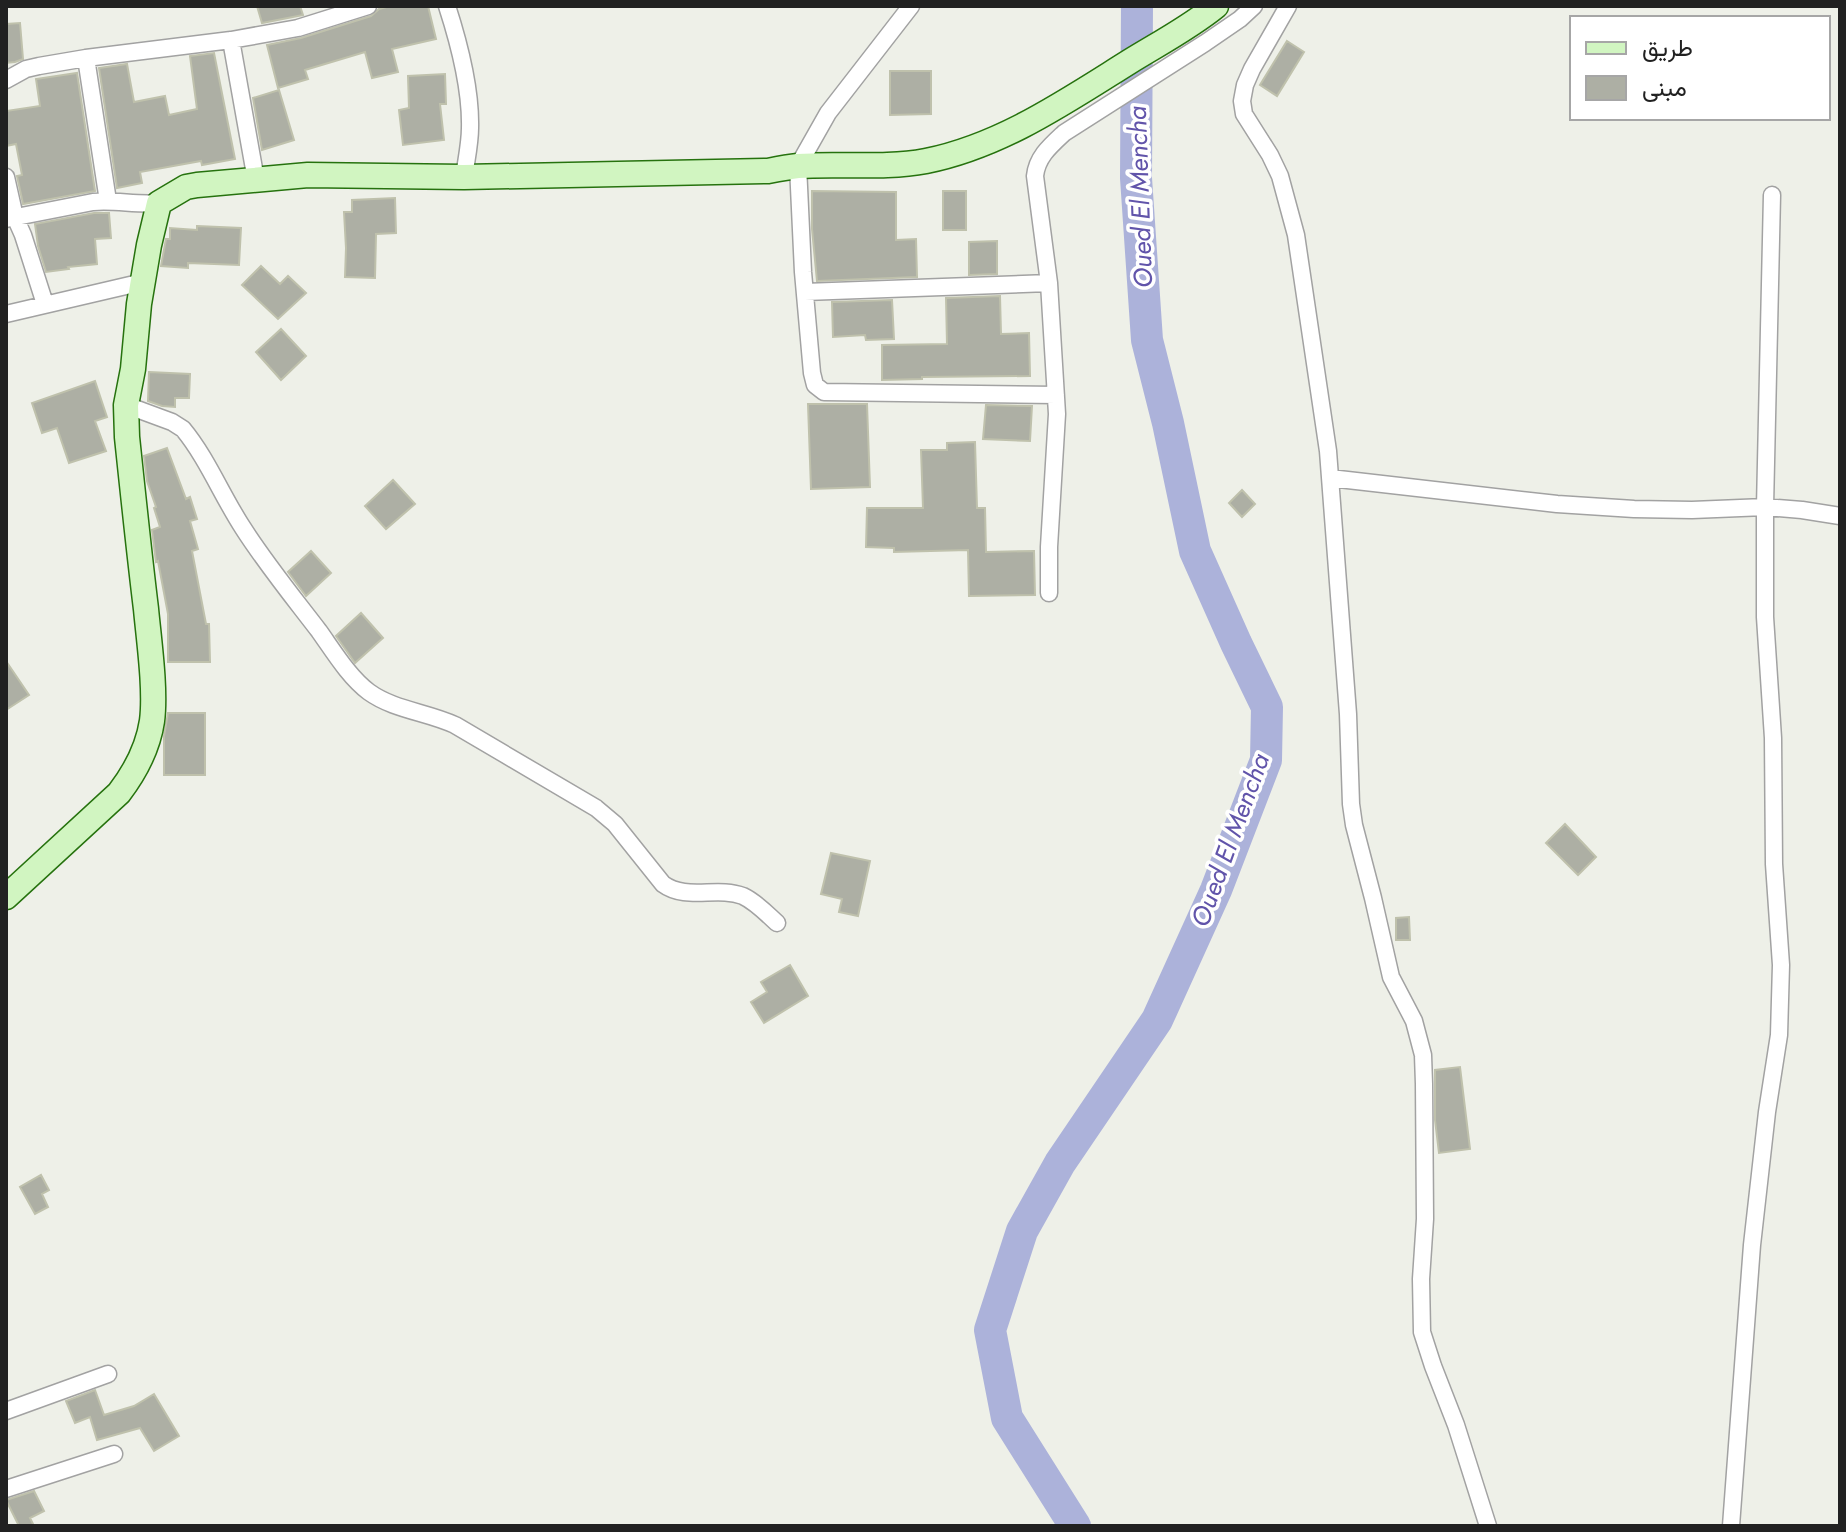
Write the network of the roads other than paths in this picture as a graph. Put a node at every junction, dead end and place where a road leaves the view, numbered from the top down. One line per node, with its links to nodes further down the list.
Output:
1 (368, 6): 8 (street)
2 (447, 6): 13 (street)
3 (911, 6): 11 (street)
4 (1216, 6): 7 (main road)
5 (1254, 6): 7 (street)
6 (1288, 6): 26 (street)
7 (1199, 33): 11 (main road); 20 (street)
8 (231, 40): 9 (street); 14 (street)
9 (86, 58): 10 (street); 16 (street)
10 (6, 80)
11 (798, 166): 13 (main road); 21 (street)
12 (6, 177): 18 (street)
13 (464, 177): 14 (main road)
14 (256, 180): 17 (main road)
15 (1772, 195): 27 (street)
16 (108, 201): 17 (street); 18 (street)
17 (159, 203): 19 (main road)
18 (11, 218): 22 (street)
19 (143, 282): 22 (street); 25 (main road)
20 (1049, 283): 21 (street); 24 (street)
21 (805, 292): 24 (street)
22 (45, 304): 23 (street)
23 (6, 314)
24 (1056, 395): 29 (street)
25 (126, 405): 30 (main road); 31 (street)
26 (1330, 478): 27 (street); 36 (street)
27 (1765, 507): 28 (street); 37 (street)
28 (1840, 516)
29 (1049, 593)
30 (6, 897)
31 (777, 923)
32 (108, 1374): 33 (street)
33 (6, 1411)
34 (114, 1454): 35 (street)
35 (6, 1489)
36 (1488, 1526)
37 (1731, 1526)

